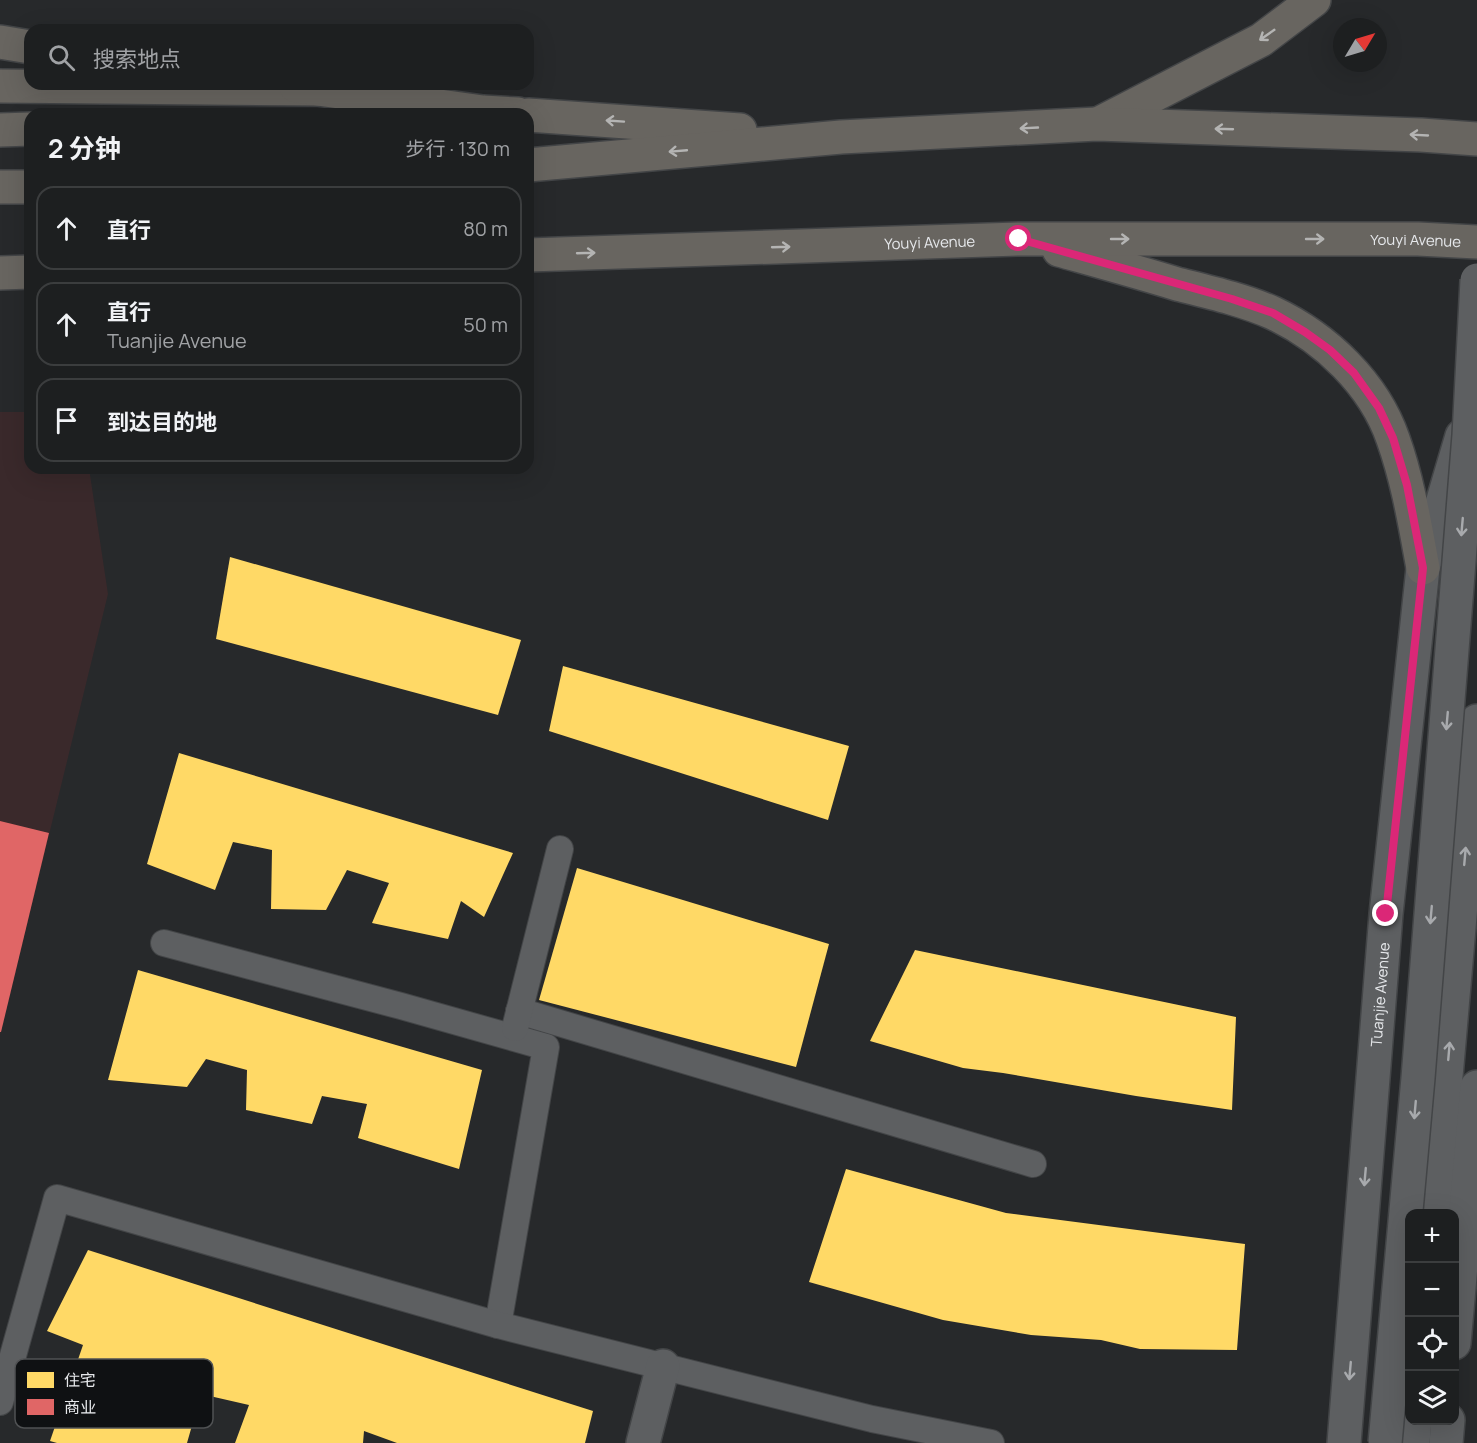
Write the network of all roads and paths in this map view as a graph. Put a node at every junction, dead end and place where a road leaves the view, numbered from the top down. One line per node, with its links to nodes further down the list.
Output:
1 (1314, 0): 9 (main road, one-way to 9)
2 (0, 42): 3 (main road)
3 (24, 46)
4 (0, 86): 5 (main road)
5 (24, 86)
6 (325, 90): 7 (main road)
7 (454, 108)
8 (534, 115): 12 (main road, one-way to 8)
9 (1097, 124): 12 (main road, one-way to 12); 13 (main road, one-way to 9)
10 (24, 129): 11 (main road)
11 (0, 130)
12 (841, 137): 14 (main road, one-way to 14)
13 (1477, 139)
14 (534, 164)
15 (0, 187): 16 (main road)
16 (24, 187)
17 (1019, 239): 18 (main road, Youyi Avenue, one-way to 18); 19 (main road, Youyi Avenue, one-way to 17); 24 (main road)
18 (1477, 242)
19 (534, 255)
20 (24, 272): 21 (main road)
21 (0, 273)
22 (1477, 280): 42 (main road, one-way to 42, bridge)
23 (1477, 373): 24 (main road, Tuanjie Avenue)
24 (1423, 568): 41 (main road, Tuanjie Avenue, one-way to 41)
25 (1477, 721): 32 (main road, one-way to 25)
26 (560, 849): 28 (lane)
27 (164, 943): 29 (lane)
28 (519, 1011): 29 (lane); 31 (lane)
29 (513, 1037): 34 (lane)
30 (1477, 1087): 33 (main road)
31 (1033, 1164)
32 (1434, 1209)
33 (1457, 1317)
34 (498, 1325): 35 (lane); 36 (lane)
35 (663, 1366): 39 (main road); 40 (lane)
36 (0, 1402)
37 (1415, 1425): 43 (main road)
38 (1448, 1425): 44 (main road)
39 (643, 1443)
40 (992, 1443)
41 (1344, 1443)
42 (1385, 1443)
43 (1413, 1443)
44 (1446, 1443)

